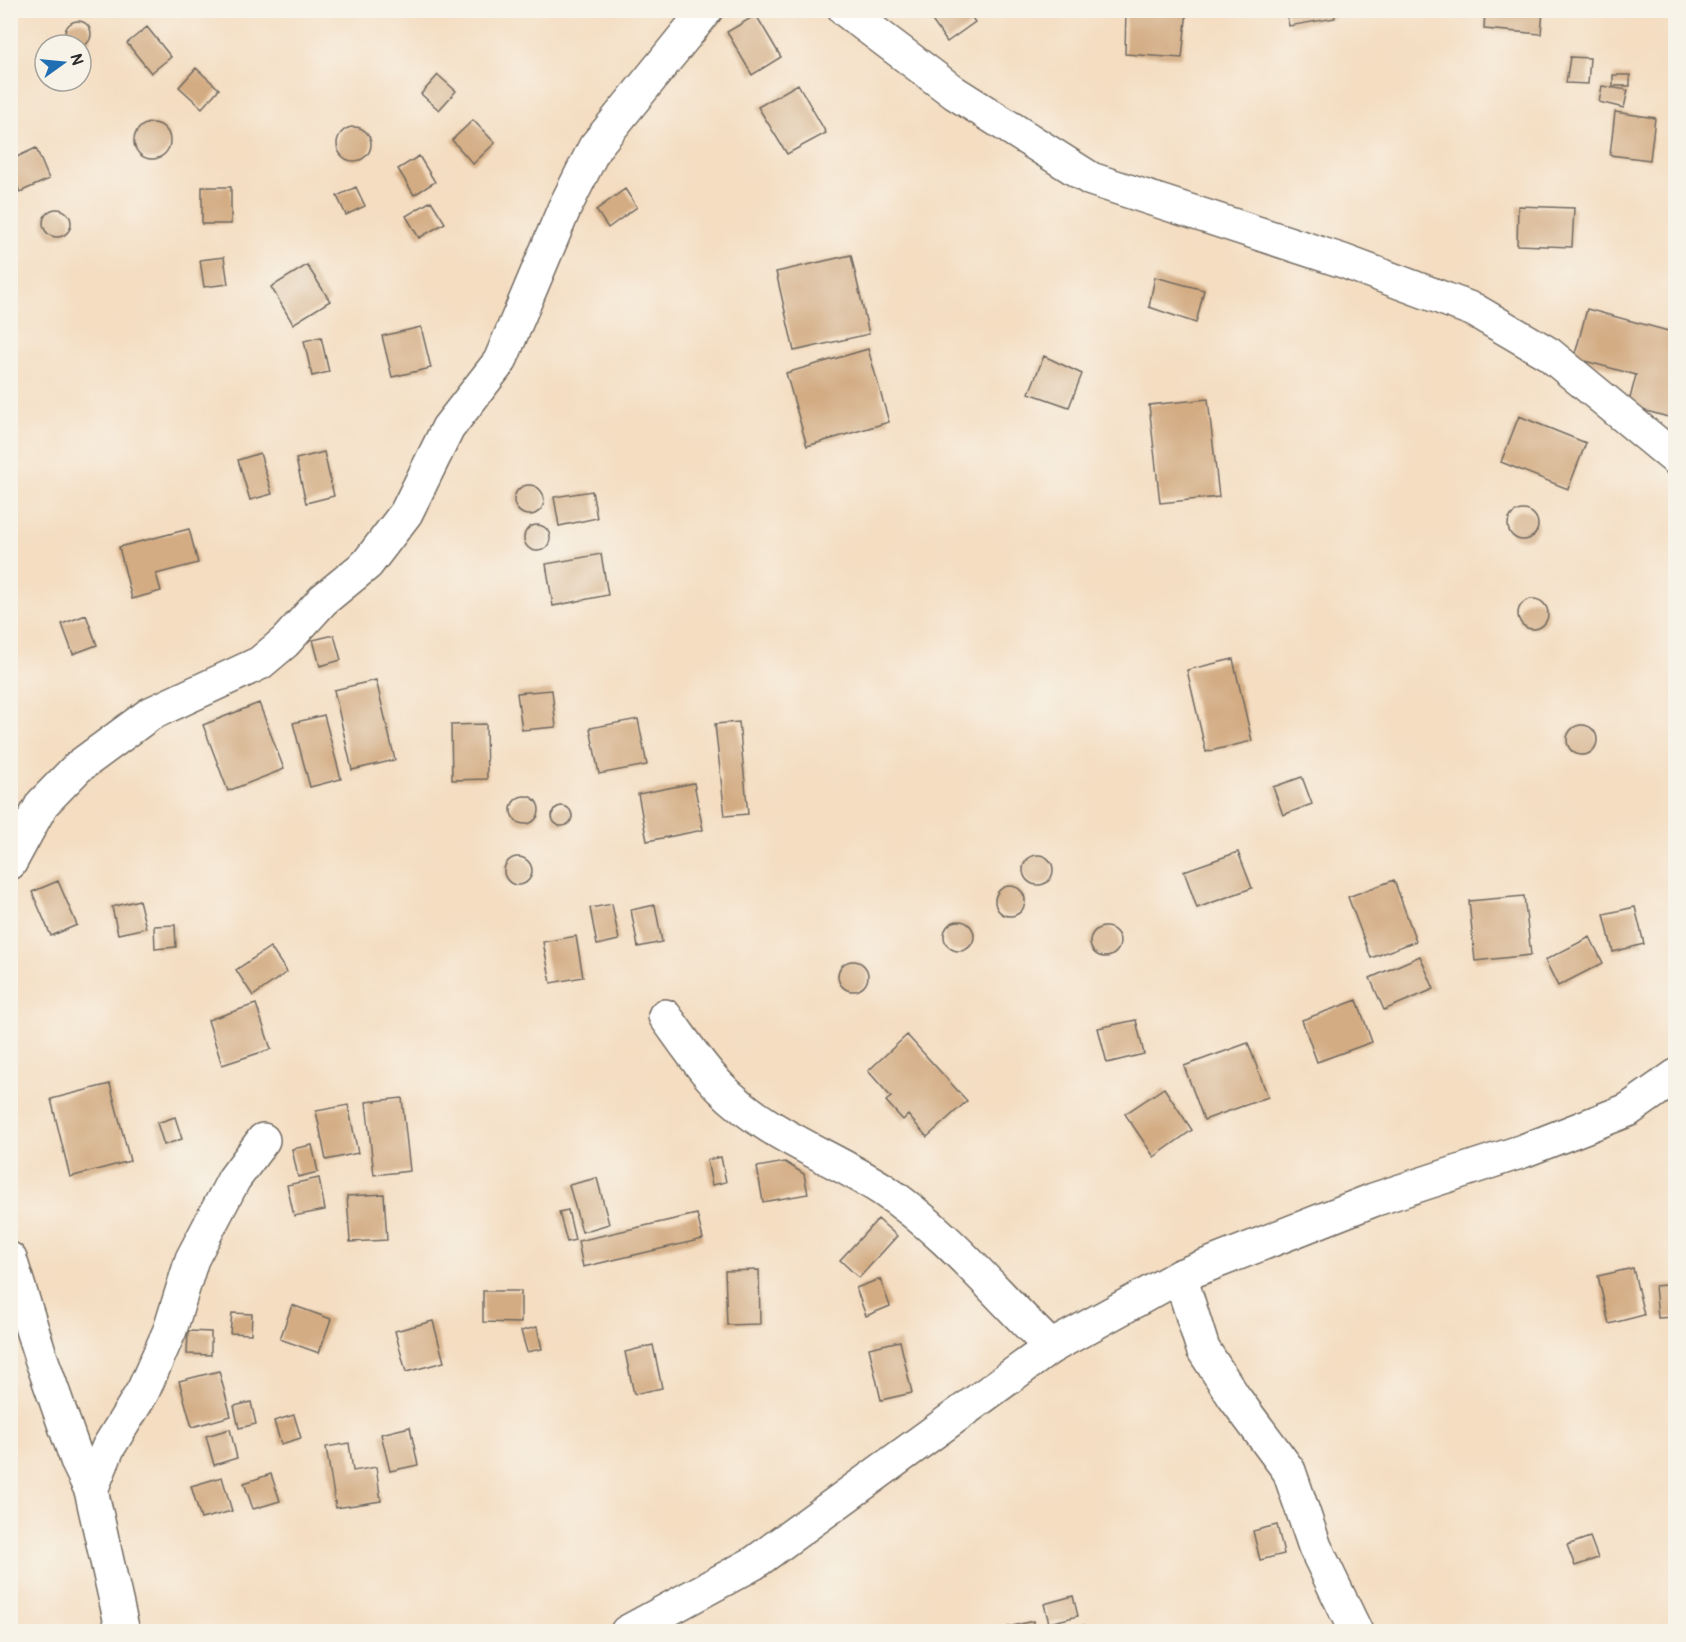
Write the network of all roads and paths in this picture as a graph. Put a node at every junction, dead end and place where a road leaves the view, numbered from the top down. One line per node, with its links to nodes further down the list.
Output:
1 (706, 10): 4 (street)
2 (845, 10): 3 (street)
3 (1676, 459)
4 (10, 862)
5 (665, 1016): 10 (street)
6 (1676, 1076): 9 (street)
7 (263, 1140): 11 (street)
8 (10, 1259): 11 (street)
9 (1180, 1276): 10 (street); 14 (street)
10 (1051, 1347): 13 (street)
11 (91, 1490): 12 (street)
12 (123, 1632)
13 (627, 1632)
14 (1356, 1632)

